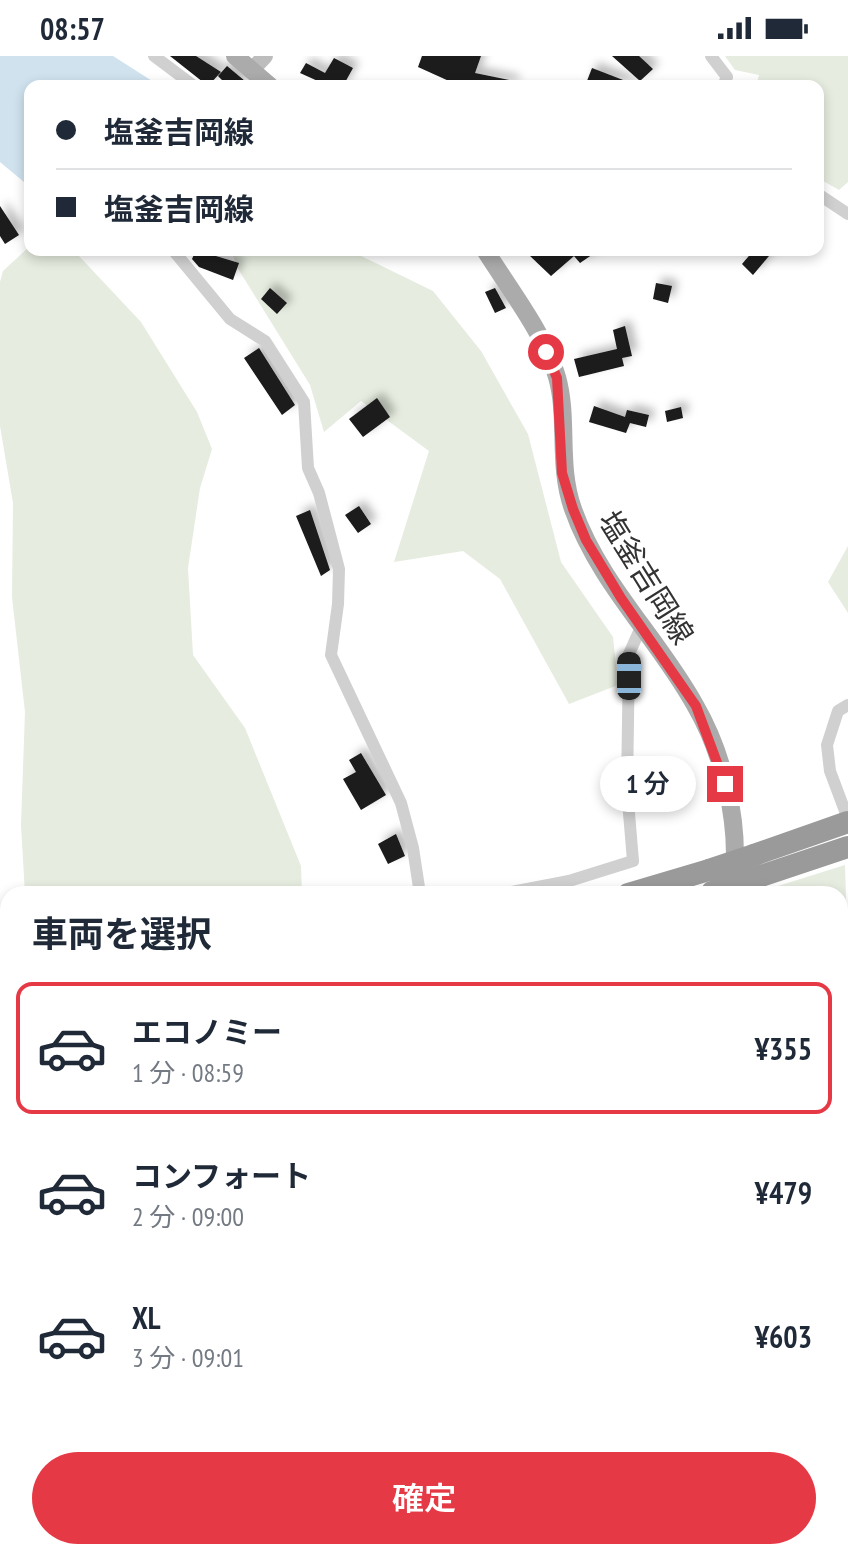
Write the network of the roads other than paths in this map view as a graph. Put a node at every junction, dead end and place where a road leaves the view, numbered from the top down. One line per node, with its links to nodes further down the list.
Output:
1 (154, 56): 6 (street)
2 (235, 56): 5 (main road)
3 (265, 56): 5 (street)
4 (711, 56): 8 (street)
5 (251, 71): 7 (main road)
6 (186, 80)
7 (262, 80)
8 (726, 80)
9 (824, 198): 10 (street)
10 (848, 214)
11 (178, 256): 18 (street)
12 (494, 256): 13 (main road, 塩釜吉岡線)
13 (641, 627): 19 (street); 21 (main road, 塩釜吉岡線)
14 (848, 705): 15 (street)
15 (848, 820): 17 (highway)
16 (848, 847): 17 (highway)
17 (756, 866): 20 (highway, bridge); 22 (highway, bridge)
18 (419, 886)
19 (543, 886)
20 (655, 886)
21 (719, 886)
22 (727, 886)

